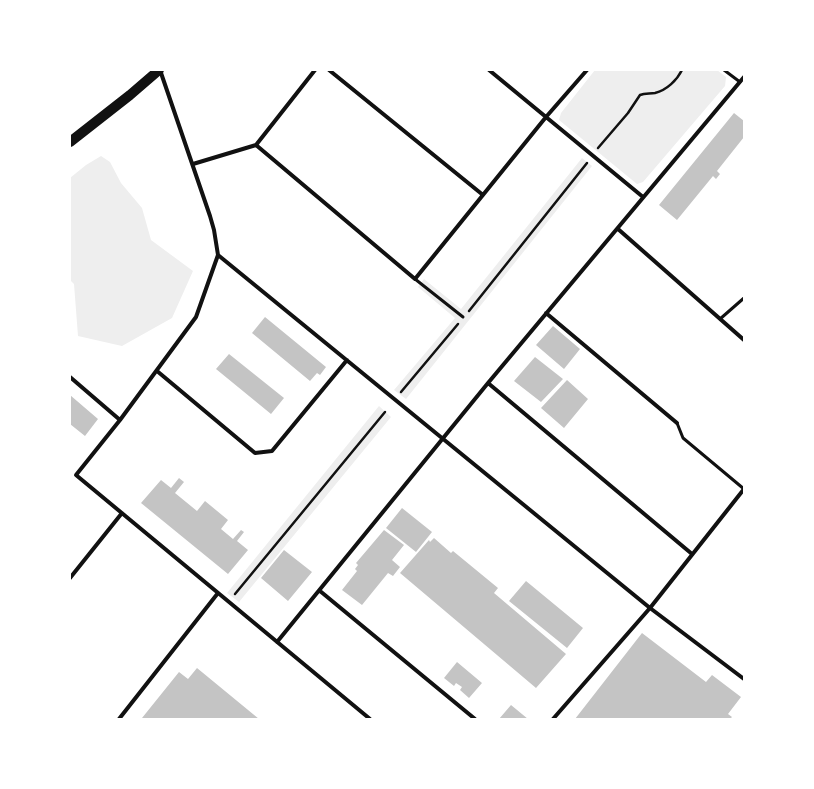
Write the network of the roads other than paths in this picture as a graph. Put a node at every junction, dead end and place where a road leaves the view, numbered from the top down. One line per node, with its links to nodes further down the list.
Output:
1 (159, 70): 11 (main road); 13 (street)
2 (315, 70): 12 (street)
3 (329, 70): 14 (street)
4 (489, 70): 10 (street)
5 (586, 70): 10 (street)
6 (724, 70): 8 (lane)
7 (744, 78): 8 (street)
8 (740, 82): 9 (street); 15 (street)
9 (744, 86)
10 (546, 117): 14 (street); 15 (street)
11 (70, 142)
12 (256, 145): 13 (street); 18 (street)
13 (193, 164): 17 (street)
14 (483, 195): 18 (street)
15 (643, 197): 16 (street)
16 (618, 229): 20 (street); 22 (street)
17 (218, 255): 24 (street); 25 (street)
18 (415, 279): 21 (lane)
19 (744, 298): 22 (lane)
20 (546, 314): 27 (street); 29 (street)
21 (463, 317)
22 (720, 319): 23 (street)
23 (744, 340)
24 (347, 360): 25 (street); 30 (street)
25 (157, 371): 28 (street)
26 (70, 377): 28 (street)
27 (488, 383): 30 (street); 33 (street)
28 (120, 420): 32 (street)
29 (677, 423): 31 (lane)
30 (443, 440): 35 (street); 37 (street)
31 (744, 489): 33 (street)
32 (122, 513): 34 (street); 36 (street)
33 (692, 554): 37 (street)
34 (70, 578)
35 (320, 591): 38 (street); 42 (street)
36 (218, 593): 38 (street); 40 (street)
37 (650, 608): 39 (street); 43 (street)
38 (277, 642): 41 (street)
39 (744, 679)
40 (119, 719)
41 (370, 719)
42 (475, 719)
43 (553, 719)

